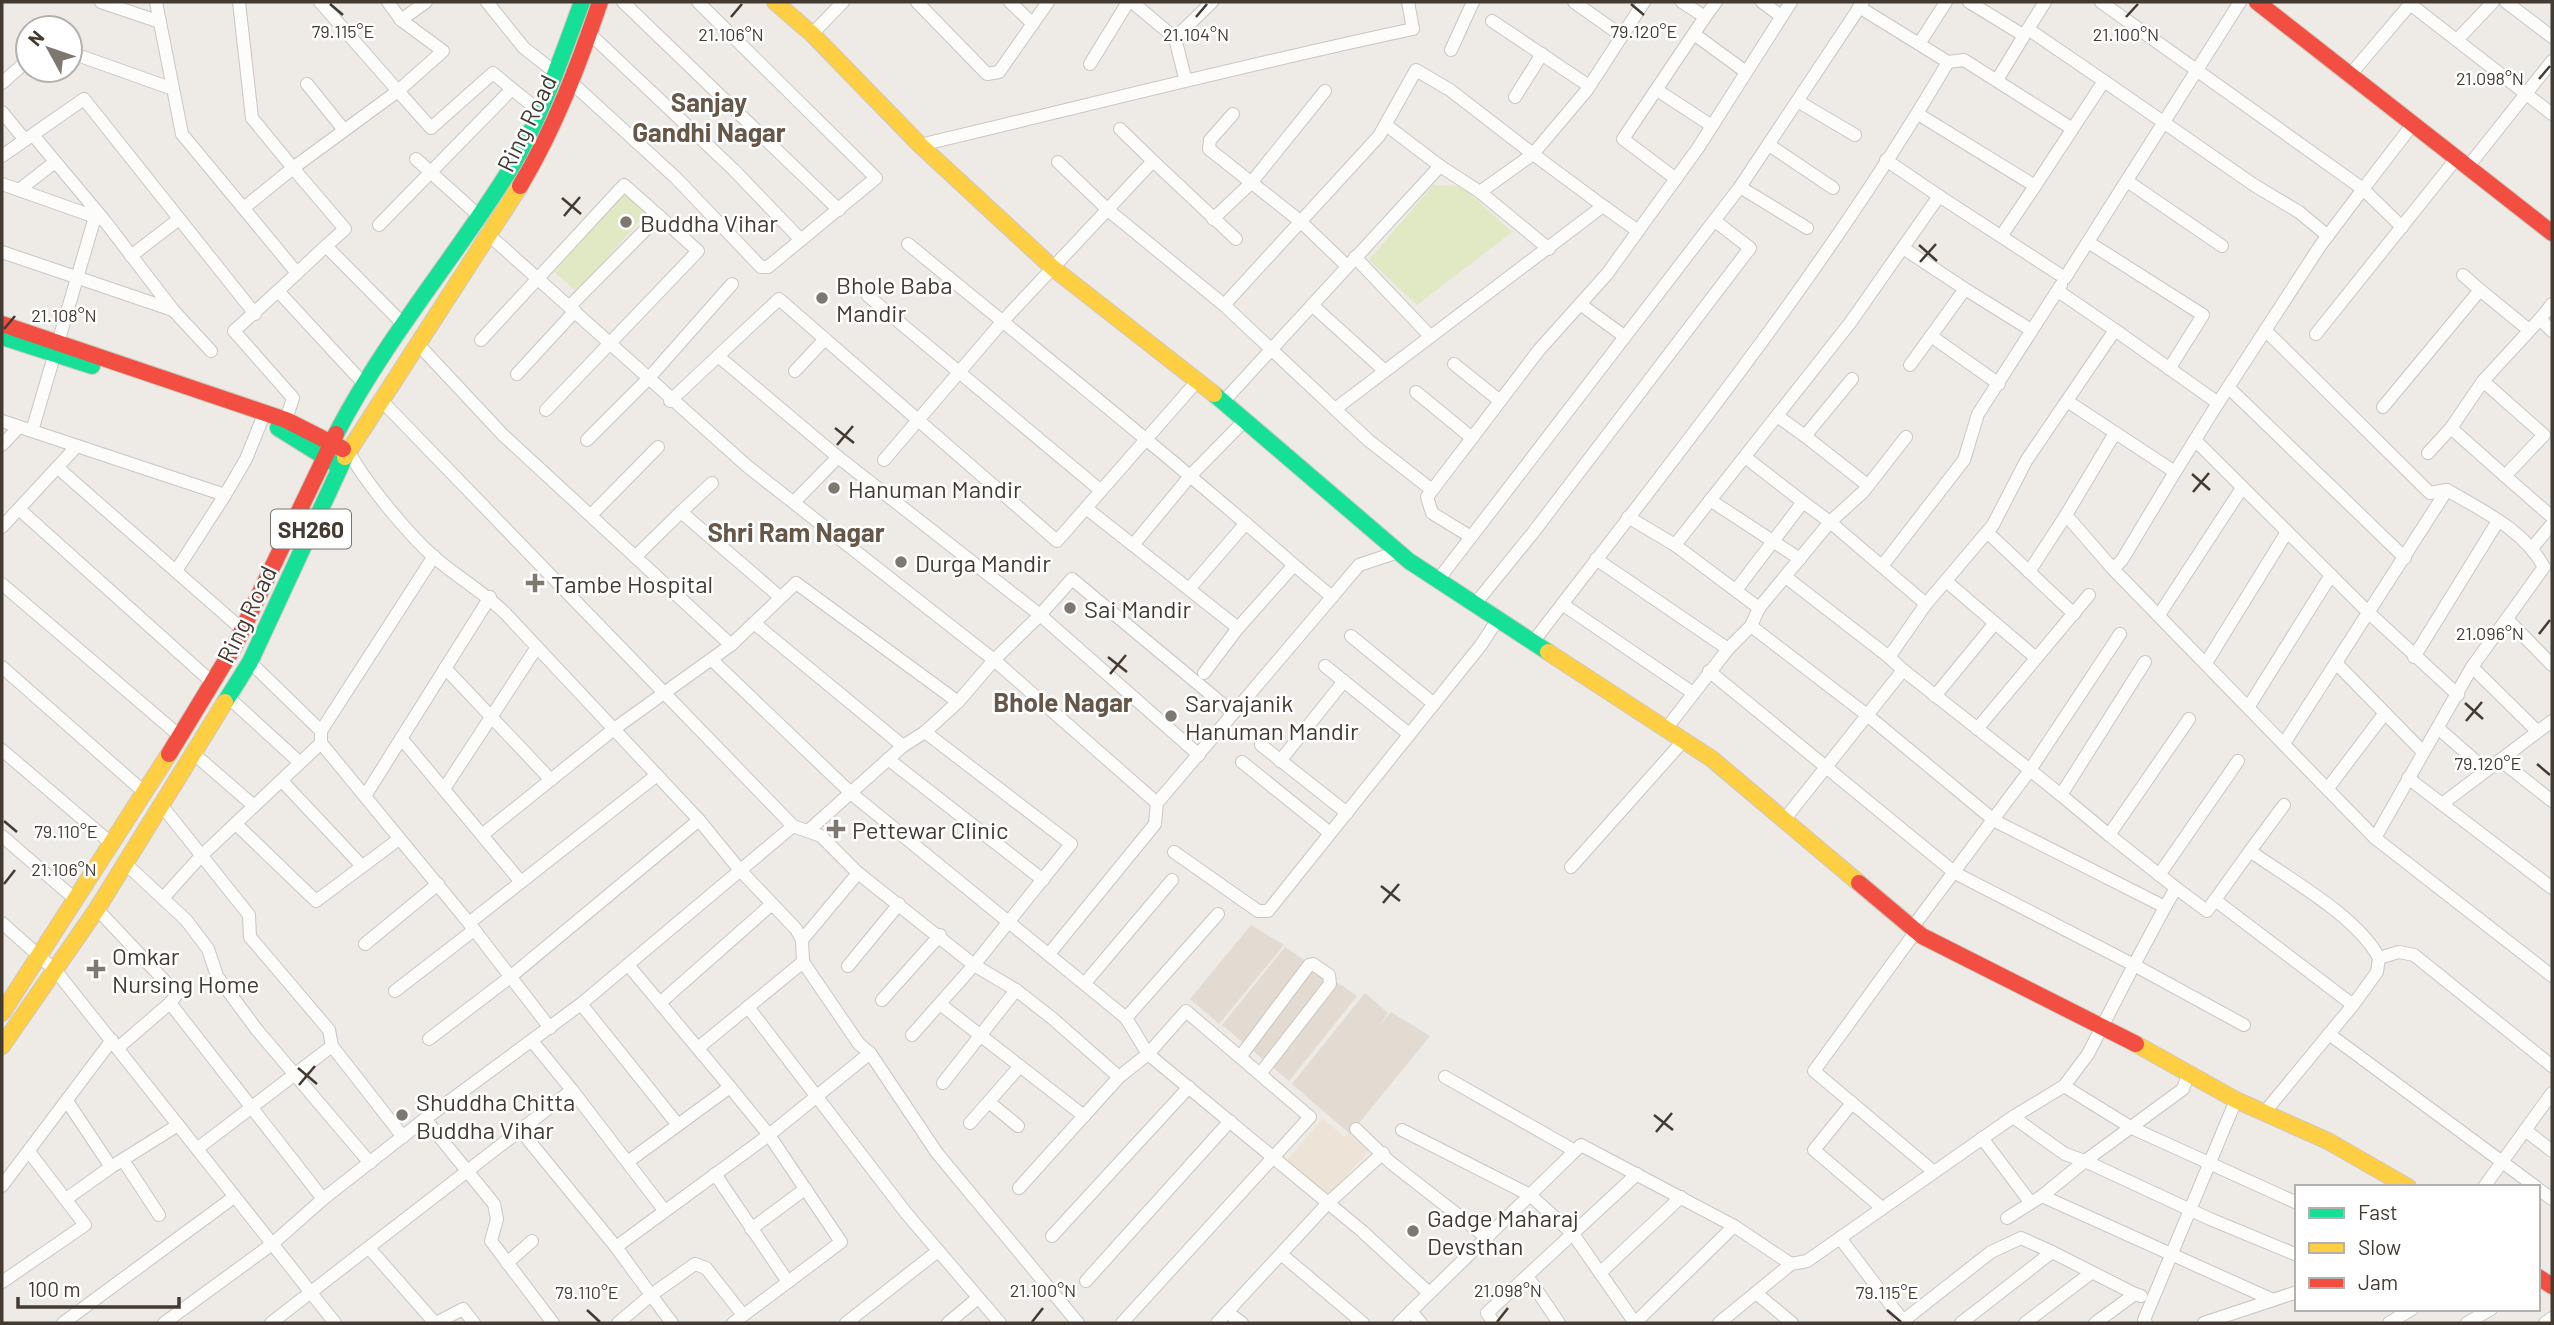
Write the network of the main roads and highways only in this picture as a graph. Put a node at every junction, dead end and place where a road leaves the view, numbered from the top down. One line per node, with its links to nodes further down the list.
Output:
1 (582, 2): 9 (main road, Ring Road / SH260)
2 (600, 2): 10 (main road, Ring Road / SH260)
3 (775, 2): 13 (main road)
4 (2257, 2): 5 (main road)
5 (2552, 233)
6 (2, 324): 8 (main road)
7 (2, 337): 8 (main road)
8 (55, 347): 9 (main road); 9 (main road)
9 (326, 449): 10 (main road); 11 (main road, Ring Road / SH260)
10 (344, 459): 12 (main road, Ring Road / SH260)
11 (2, 1013)
12 (2, 1046)
13 (2405, 1185)

